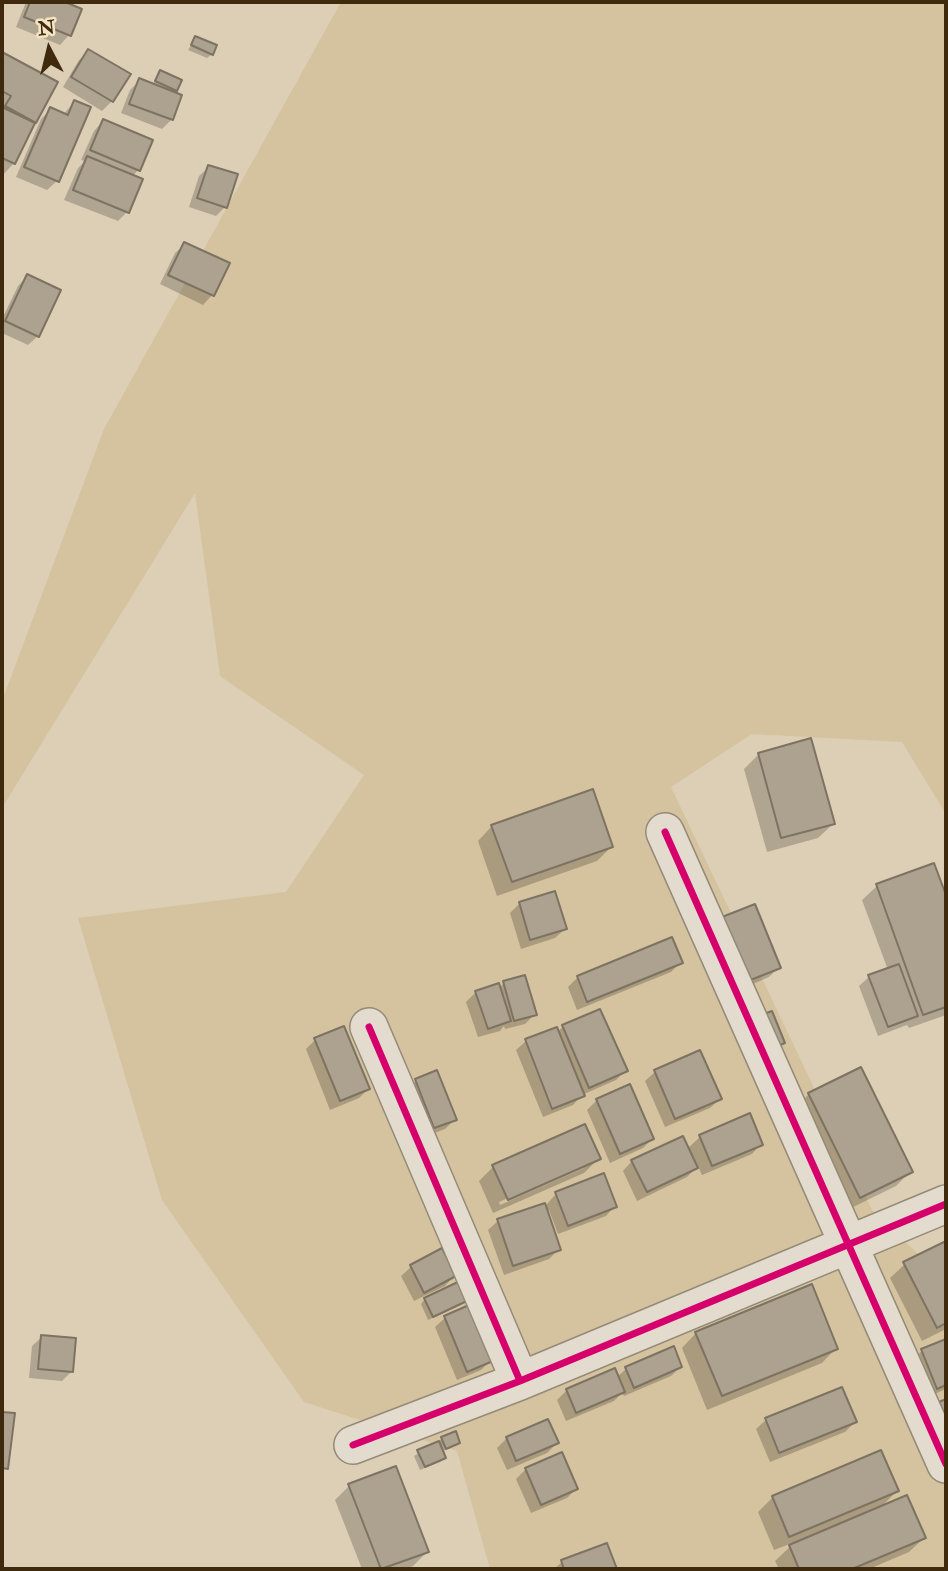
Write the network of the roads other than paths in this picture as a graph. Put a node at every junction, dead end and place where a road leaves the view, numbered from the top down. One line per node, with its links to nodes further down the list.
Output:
1 (665, 832): 4 (street)
2 (369, 1027): 5 (street)
3 (946, 1204): 4 (street)
4 (849, 1243): 5 (street); 7 (street)
5 (520, 1381): 6 (street)
6 (353, 1445)
7 (946, 1464)

